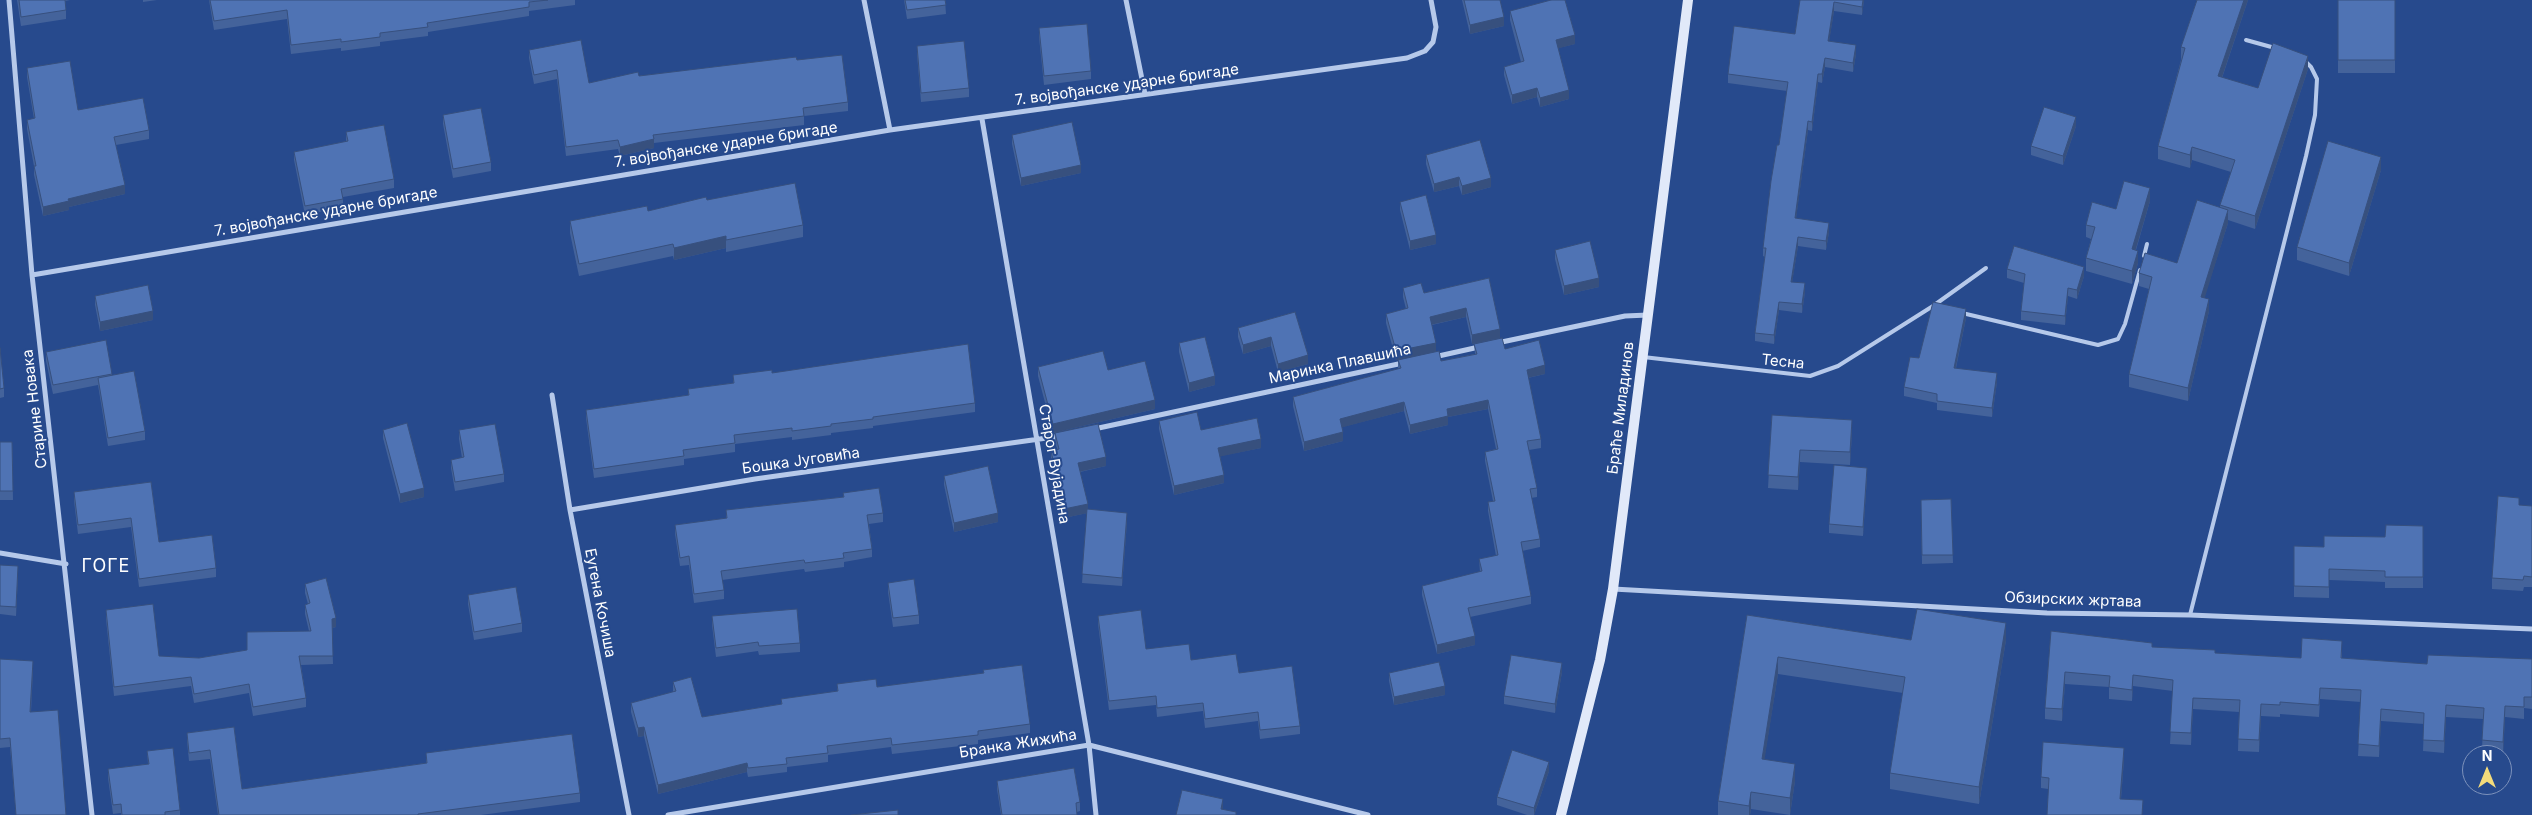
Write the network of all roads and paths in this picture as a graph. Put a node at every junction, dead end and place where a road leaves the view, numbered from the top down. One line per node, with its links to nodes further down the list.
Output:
1 (9, 0): 14 (street, Старине Новака)
2 (864, 0): 11 (street)
3 (1126, 0): 9 (street)
4 (1431, 0): 9 (street, 7. војвођанске ударне бригаде)
5 (1688, 0): 18 (main road, Браће Миладинов)
6 (2246, 40): 7 (lane)
7 (2282, 50)
8 (2300, 55): 30 (lane)
9 (1144, 94): 10 (street, 7. војвођанске ударне бригаде)
10 (982, 119): 11 (street, 7. војвођанске ударне бригаде); 25 (street, Старог Вујадина)
11 (890, 130): 14 (street, 7. војвођанске ударне бригаде)
12 (2148, 244): 17 (lane)
13 (1986, 268): 15 (lane, Тесна)
14 (32, 275): 28 (street, Старине Новака)
15 (1933, 306): 16 (lane); 19 (lane, Тесна)
16 (1943, 308)
17 (1952, 311)
18 (1648, 315): 19 (main road, Браће Миладинов); 20 (street, Маринка Плавшића)
19 (1643, 357): 29 (main road, Браће Миладинов)
20 (1423, 359)
21 (1413, 361): 23 (street, Маринка Плавшића)
22 (552, 395): 26 (street, Еугена Кочиша)
23 (1086, 431)
24 (1066, 435): 25 (street)
25 (1037, 441): 26 (street, Бошка Југовића); 32 (street, Старог Вујадина)
26 (570, 510): 34 (street, Еугена Кочиша)
27 (0, 553): 28 (street)
28 (66, 564): 33 (street, Старине Новака)
29 (1613, 588): 30 (street, Обзирских жртава); 38 (main road, Браће Миладинов)
30 (2190, 615): 31 (street, Обзирских жртава)
31 (2532, 629)
32 (1089, 745): 35 (street, Бранка Жижића); 36 (street, Старог Вујадина); 37 (street, Бранка Жижића)
33 (92, 815)
34 (629, 815)
35 (668, 815)
36 (1096, 815)
37 (1368, 815)
38 (1561, 815)

